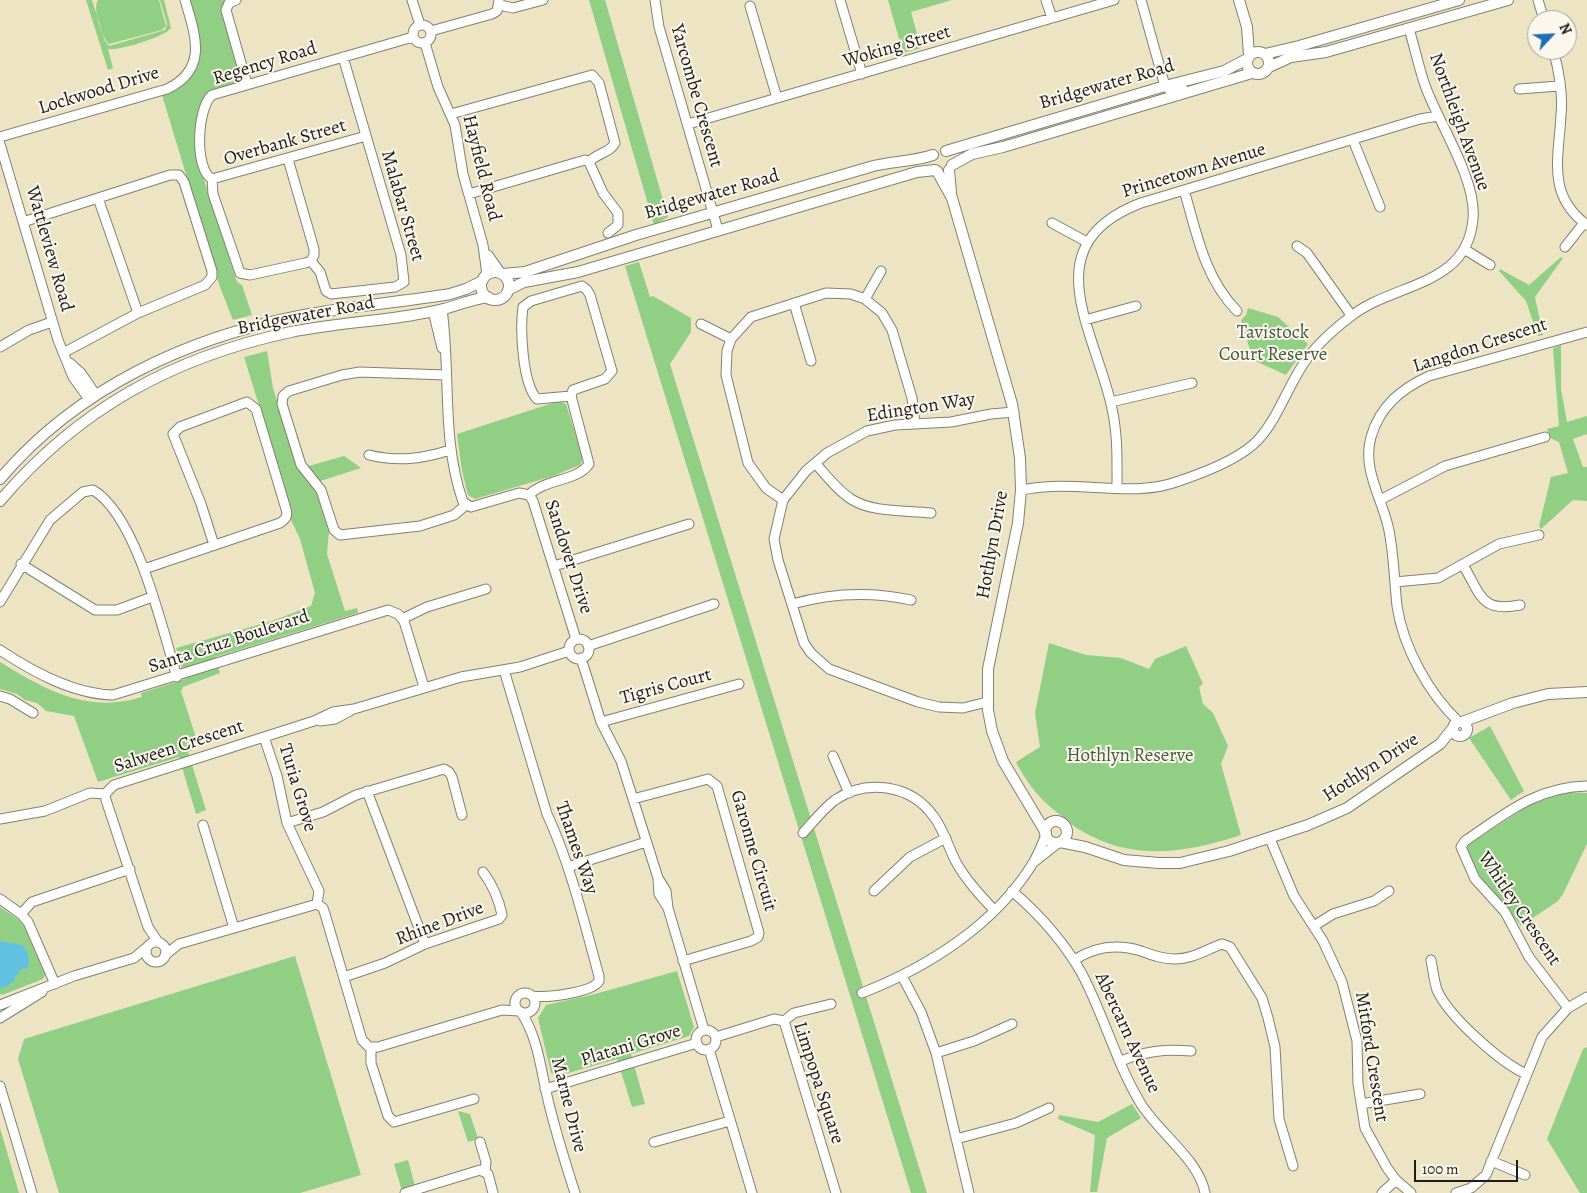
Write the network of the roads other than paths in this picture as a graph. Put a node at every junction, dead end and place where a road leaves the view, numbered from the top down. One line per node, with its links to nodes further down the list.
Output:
1 (184, 0): 39 (street, Lockwood Drive)
2 (236, 0): 29 (street)
3 (412, 0): 16 (street)
4 (543, 0): 13 (street)
5 (655, 0): 37 (street, Yarcombe Crescent)
6 (840, 0): 28 (street)
7 (1046, 0): 15 (street)
8 (1114, 0): 15 (street, Woking Street)
9 (1141, 0): 30 (street)
10 (1239, 0): 17 (street)
11 (1459, 0): 22 (street)
12 (1508, 0): 18 (street)
13 (500, 2): 19 (street)
14 (750, 6): 34 (street)
15 (1052, 18): 28 (street, Woking Street)
16 (420, 25): 19 (street); 20 (street)
17 (1247, 27): 22 (street); 24 (street)
18 (1409, 29): 26 (street); 35 (street, Northleigh Avenue)
19 (431, 31): 21 (street)
20 (413, 36): 21 (street); 23 (street, Regency Road)
21 (425, 43): 36 (street, Hayfield Road)
22 (1263, 53): 24 (street); 26 (street)
23 (343, 57): 29 (street, Regency Road); 38 (street, Malabar Street)
24 (1248, 57): 27 (street); 30 (street, Bridgewater Road)
25 (1555, 60): 31 (street)
26 (1269, 67): 27 (street)
27 (1252, 73): 32 (street, Bridgewater Road)
28 (862, 74): 34 (street, Woking Street)
29 (247, 84): 48 (street, Regency Road)
30 (1170, 84): 32 (street); 42 (street, Bridgewater Road)
31 (1559, 86): 33 (street); 57 (street)
32 (1206, 87): 46 (street, Bridgewater Road)
33 (1519, 89)
34 (777, 98): 37 (street, Woking Street)
35 (1436, 112): 40 (street, Princetown Avenue); 64 (street, Northleigh Avenue)
36 (452, 114): 45 (street); 50 (street, Hayfield Road)
37 (688, 124): 54 (street, Yarcombe Crescent)
38 (366, 136): 44 (street, Overbank Street); 65 (street, Malabar Street)
39 (0, 138)
40 (1353, 140): 49 (street, Princetown Avenue); 53 (street)
41 (0, 144): 55 (street, Wattleview Road)
42 (946, 151): 43 (street); 46 (street)
43 (933, 155): 47 (street); 54 (street, Bridgewater Road)
44 (288, 159): 48 (street, Overbank Street); 65 (street)
45 (589, 162): 50 (street); 59 (street)
46 (950, 167): 47 (street); 52 (street, Hothlyn Drive)
47 (936, 171): 52 (street, Hothlyn Drive); 58 (street, Bridgewater Road)
48 (212, 179): 65 (street)
49 (1184, 190): 60 (street, Princetown Avenue); 77 (street)
50 (469, 194): 61 (street, Hayfield Road)
51 (98, 198): 55 (street); 78 (street); 78 (street)
52 (952, 198): 93 (street, Hothlyn Drive)
53 (1380, 207)
54 (713, 213): 58 (street, Yarcombe Crescent); 68 (street, Bridgewater Road)
55 (23, 222): 81 (street, Wattleview Road)
56 (1052, 223): 60 (street)
57 (1586, 224): 63 (street)
58 (718, 230): 70 (street, Bridgewater Road)
59 (608, 232)
60 (1087, 242): 80 (street, Princetown Avenue)
61 (483, 245): 68 (street, Hayfield Road); 69 (street, Hayfield Road)
62 (1297, 246): 79 (street)
63 (1565, 247)
64 (1464, 250): 66 (street); 79 (street, Northleigh Avenue)
65 (311, 260)
66 (1490, 265)
67 (881, 271): 73 (street)
68 (501, 273): 69 (street); 70 (street)
69 (484, 278): 71 (street, Bridgewater Road); 72 (street)
70 (508, 290): 72 (street)
71 (435, 297): 76 (street); 91 (street, Bridgewater Road)
72 (488, 297): 76 (street, Bridgewater Road)
73 (865, 299): 74 (street); 95 (street)
74 (794, 303): 84 (street); 87 (street)
75 (1136, 306): 80 (street)
76 (437, 310): 88 (street); 94 (street, Bridgewater Road)
77 (1237, 311)
78 (138, 313): 86 (street)
79 (1351, 316): 102 (street, Northleigh Avenue)
80 (1085, 320): 92 (street, Princetown Avenue)
81 (52, 322): 85 (street); 86 (street, Wattleview Road)
82 (701, 324): 84 (street)
83 (1587, 332): 105 (street, Langdon Crescent)
84 (731, 339): 104 (street)
85 (0, 347)
86 (66, 357): 91 (street, Wattleview Road)
87 (811, 361)
88 (446, 375): 97 (street); 107 (street)
89 (1192, 382): 92 (street)
90 (571, 396): 90 (street); 103 (street)
91 (92, 397): 94 (street, Wattleview Road); 100 (street, Bridgewater Road)
92 (1111, 402): 102 (street, Princetown Avenue)
93 (1012, 408): 95 (street, Edington Way); 101 (street, Hothlyn Drive)
94 (100, 409): 106 (street, Bridgewater Road)
95 (915, 424): 99 (street, Edington Way)
96 (1544, 437): 105 (street)
97 (450, 450): 98 (street); 107 (street)
98 (368, 455)
99 (815, 463): 104 (street, Edington Way); 108 (street)
100 (0, 479)
101 (1021, 486): 102 (street, Northleigh Avenue); 136 (street, Hothlyn Drive)
102 (1117, 488)
103 (529, 496): 107 (street, Sandover Drive); 114 (street, Sandover Drive)
104 (783, 500): 122 (street, Edington Way)
105 (1380, 500): 116 (street, Langdon Crescent)
106 (0, 501)
107 (466, 504)
108 (931, 513)
109 (689, 524): 114 (street)
110 (1539, 535): 113 (street)
111 (214, 545): 111 (street); 115 (street)
112 (21, 564): 115 (street); 118 (street); 120 (street)
113 (1463, 565): 116 (street); 123 (street)
114 (554, 566): 125 (street, Sandover Drive)
115 (144, 569): 118 (street)
116 (1395, 582): 139 (street, Langdon Crescent)
117 (486, 589): 124 (street)
118 (152, 597): 131 (street)
119 (911, 600): 122 (street)
120 (0, 602)
121 (714, 604): 126 (street)
122 (792, 604): 136 (street, Edington Way)
123 (1520, 605)
124 (402, 619): 131 (street, Santa Cruz Boulevard); 133 (street)
125 (576, 639): 126 (street); 128 (street)
126 (588, 646): 129 (street)
127 (0, 650): 131 (street, Santa Cruz Boulevard)
128 (569, 651): 129 (street); 130 (street, Salween Crescent)
129 (582, 658): 138 (street)
130 (504, 670): 133 (street, Salween Crescent); 162 (street, Thames Way)
131 (177, 676)
132 (739, 684): 138 (street, Tigris Court)
133 (424, 687): 140 (street, Salween Crescent)
134 (1587, 692): 139 (street, Hothlyn Drive)
135 (0, 696): 137 (street)
136 (988, 706): 147 (street, Hothlyn Drive)
137 (34, 713)
138 (601, 722): 146 (street)
139 (1459, 727): 157 (street, Hothlyn Drive)
140 (264, 737): 145 (street, Salween Crescent); 151 (street, Turia Grove)
141 (833, 756): 144 (street)
142 (1587, 786): 194 (street, Whitley Crescent)
143 (367, 791): 148 (street); 151 (street); 177 (street)
144 (849, 793): 154 (street); 156 (street)
145 (105, 794): 149 (street); 163 (street, Salween Crescent)
146 (633, 799): 158 (street); 184 (street, Garonne Circuit)
147 (1029, 805): 150 (street, Hothlyn Drive); 155 (street, Hothlyn Drive)
148 (462, 815)
149 (0, 820)
150 (1052, 822): 153 (street); 155 (street)
151 (287, 823): 169 (street, Turia Grove)
152 (203, 825): 174 (street)
153 (1067, 831): 159 (street); 160 (street, Hothlyn Drive)
154 (803, 833)
155 (1046, 834): 159 (street); 161 (street)
156 (946, 838): 165 (street); 170 (street)
157 (1270, 839): 160 (street, Hothlyn Drive); 172 (street, Mitford Crescent)
158 (646, 842): 162 (street); 184 (street)
159 (1059, 842): 160 (street, Hothlyn Drive); 161 (street)
160 (1085, 847)
161 (1034, 862): 167 (street)
162 (568, 867): 191 (street, Thames Way)
163 (130, 869): 171 (street); 173 (street, Salween Crescent)
164 (483, 872): 177 (street, Rhine Drive)
165 (874, 890)
166 (1389, 890): 172 (street)
167 (1012, 891): 170 (street); 182 (street, Abercarn Avenue)
168 (0, 899): 171 (street)
169 (317, 904): 174 (street); 186 (street)
170 (994, 910): 185 (street)
171 (21, 914): 187 (street)
172 (1314, 926): 214 (street, Mitford Crescent)
173 (148, 927): 175 (street, Salween Crescent); 178 (street, Salween Crescent)
174 (234, 928): 176 (street)
175 (160, 943): 176 (street); 178 (street); 179 (street)
176 (179, 944): 179 (street)
177 (425, 944): 186 (street, Rhine Drive)
178 (147, 948): 180 (street); 181 (street)
179 (165, 956): 181 (street)
180 (134, 958): 181 (street); 187 (street)
181 (150, 959)
182 (1074, 960): 208 (street, Abercarn Avenue); 221 (street)
183 (1431, 960): 209 (street)
184 (683, 961): 201 (street)
185 (902, 976): 188 (street); 207 (street)
186 (344, 977): 204 (street)
187 (55, 984): 193 (street); 197 (street)
188 (862, 993)
189 (1587, 996): 194 (street)
190 (516, 999): 191 (street); 195 (street); 196 (street)
191 (533, 1003): 196 (street); 200 (street, Marne Drive)
192 (831, 1004): 198 (street)
193 (0, 1005)
194 (1568, 1008): 209 (street)
195 (502, 1010): 196 (street); 204 (street)
196 (520, 1011): 200 (street, Marne Drive)
197 (0, 1018)
198 (784, 1021): 202 (street, Limpopa Square); 230 (street, Limpopa Square)
199 (1012, 1024): 207 (street)
200 (530, 1026): 211 (street, Marne Drive)
201 (704, 1030): 202 (street); 203 (street)
202 (716, 1037): 205 (street)
203 (697, 1043): 205 (street); 211 (street, Platani Grove)
204 (371, 1048): 213 (street)
205 (709, 1049): 216 (street)
206 (1191, 1051): 208 (street)
207 (936, 1053): 217 (street)
208 (1121, 1061): 232 (street, Abercarn Avenue)
209 (1526, 1074): 220 (street)
210 (0, 1086): 225 (street)
211 (545, 1089): 228 (street, Marne Drive)
212 (1420, 1094): 214 (street)
213 (474, 1099)
214 (1361, 1104): 224 (street, Mitford Crescent)
215 (1049, 1108): 217 (street)
216 (730, 1121): 219 (street); 229 (street)
217 (956, 1139): 231 (street)
218 (480, 1142): 222 (street)
219 (654, 1142)
220 (1491, 1161): 223 (street); 235 (street)
221 (1293, 1166)
222 (485, 1171): 226 (street); 227 (street)
223 (1525, 1175)
224 (1396, 1180): 233 (street); 234 (street, Mitford Crescent)
225 (32, 1193)
226 (405, 1193)
227 (493, 1193)
228 (575, 1193)
229 (752, 1193)
230 (836, 1193)
231 (969, 1193)
232 (1205, 1193)
233 (1382, 1193)
234 (1411, 1193)
235 (1456, 1193)

